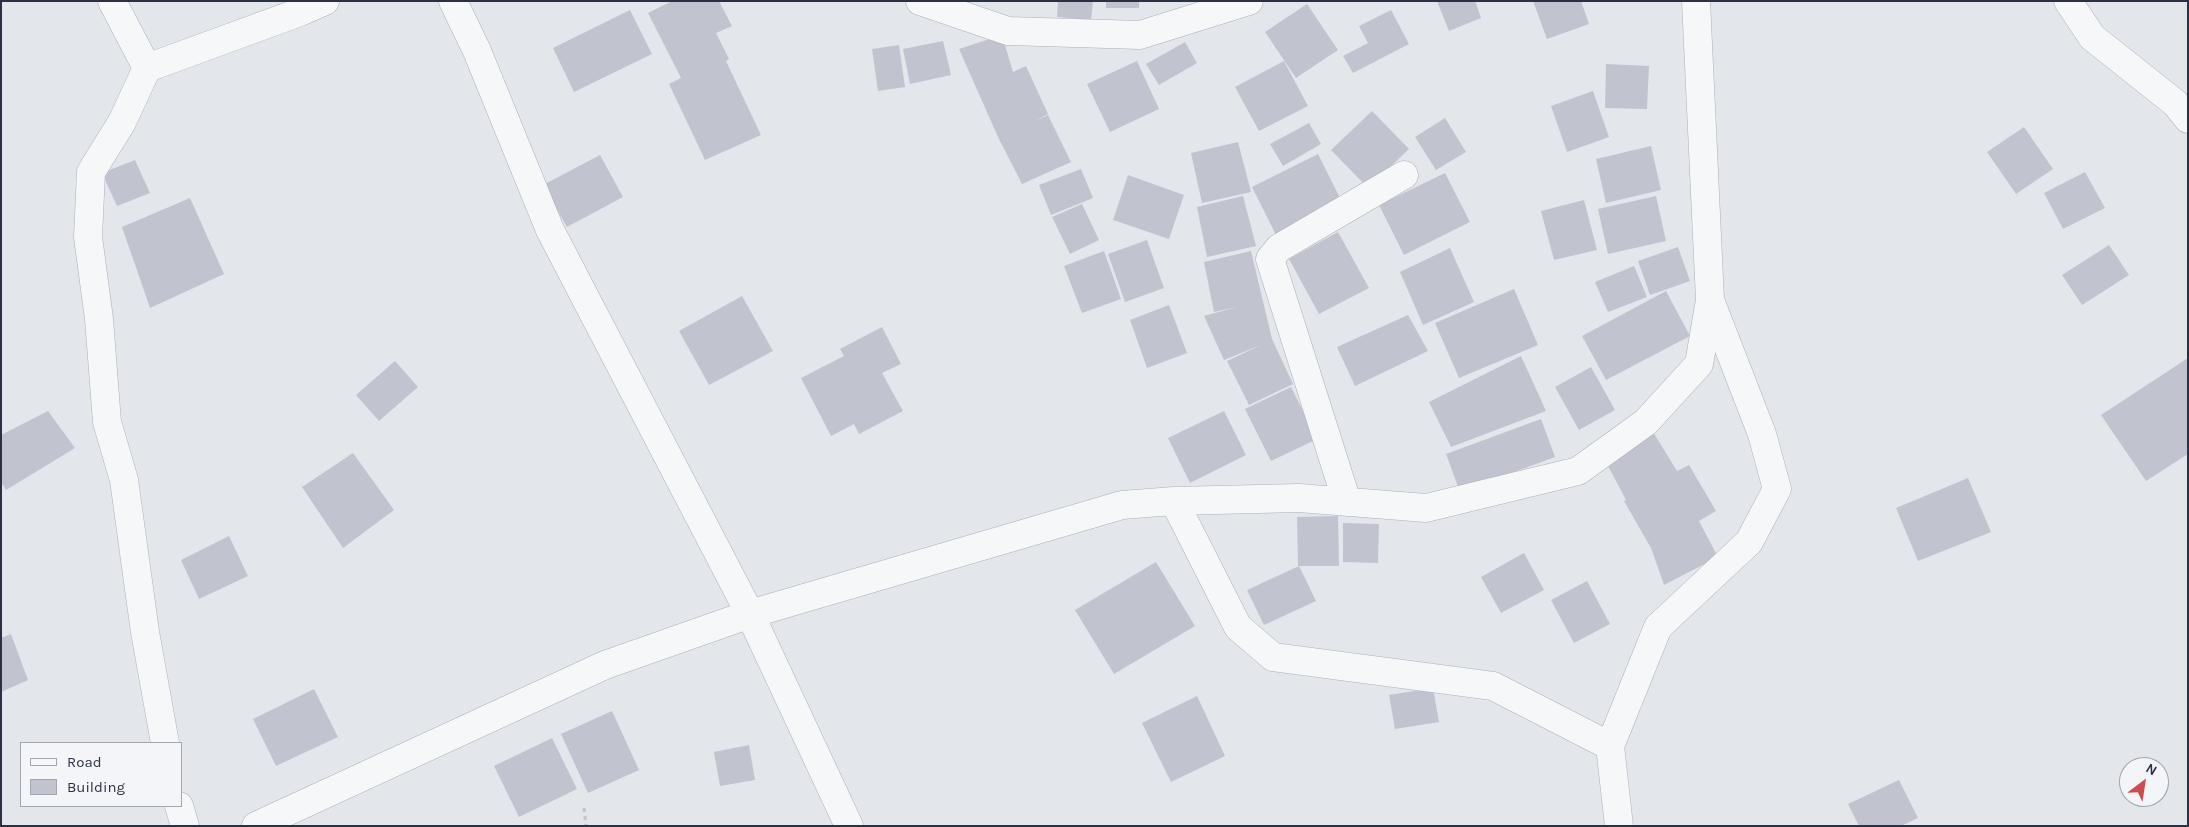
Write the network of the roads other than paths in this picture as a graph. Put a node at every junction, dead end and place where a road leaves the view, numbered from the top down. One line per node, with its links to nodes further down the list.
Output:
1 (112, 1): 8 (street)
2 (324, 1): 8 (street)
3 (453, 1): 14 (street)
4 (920, 1): 5 (street)
5 (1249, 1)
6 (1696, 1): 11 (street)
7 (2068, 1): 9 (street)
8 (147, 68): 15 (street)
9 (2188, 119)
10 (1404, 176): 13 (street)
11 (1710, 300): 13 (street); 16 (street)
12 (1174, 500): 13 (street); 14 (street); 16 (street)
13 (1347, 502)
14 (750, 614): 19 (street); 20 (street)
15 (165, 742)
16 (1610, 746): 21 (street)
17 (179, 807): 18 (street)
18 (185, 826)
19 (256, 826)
20 (849, 826)
21 (1620, 826)

